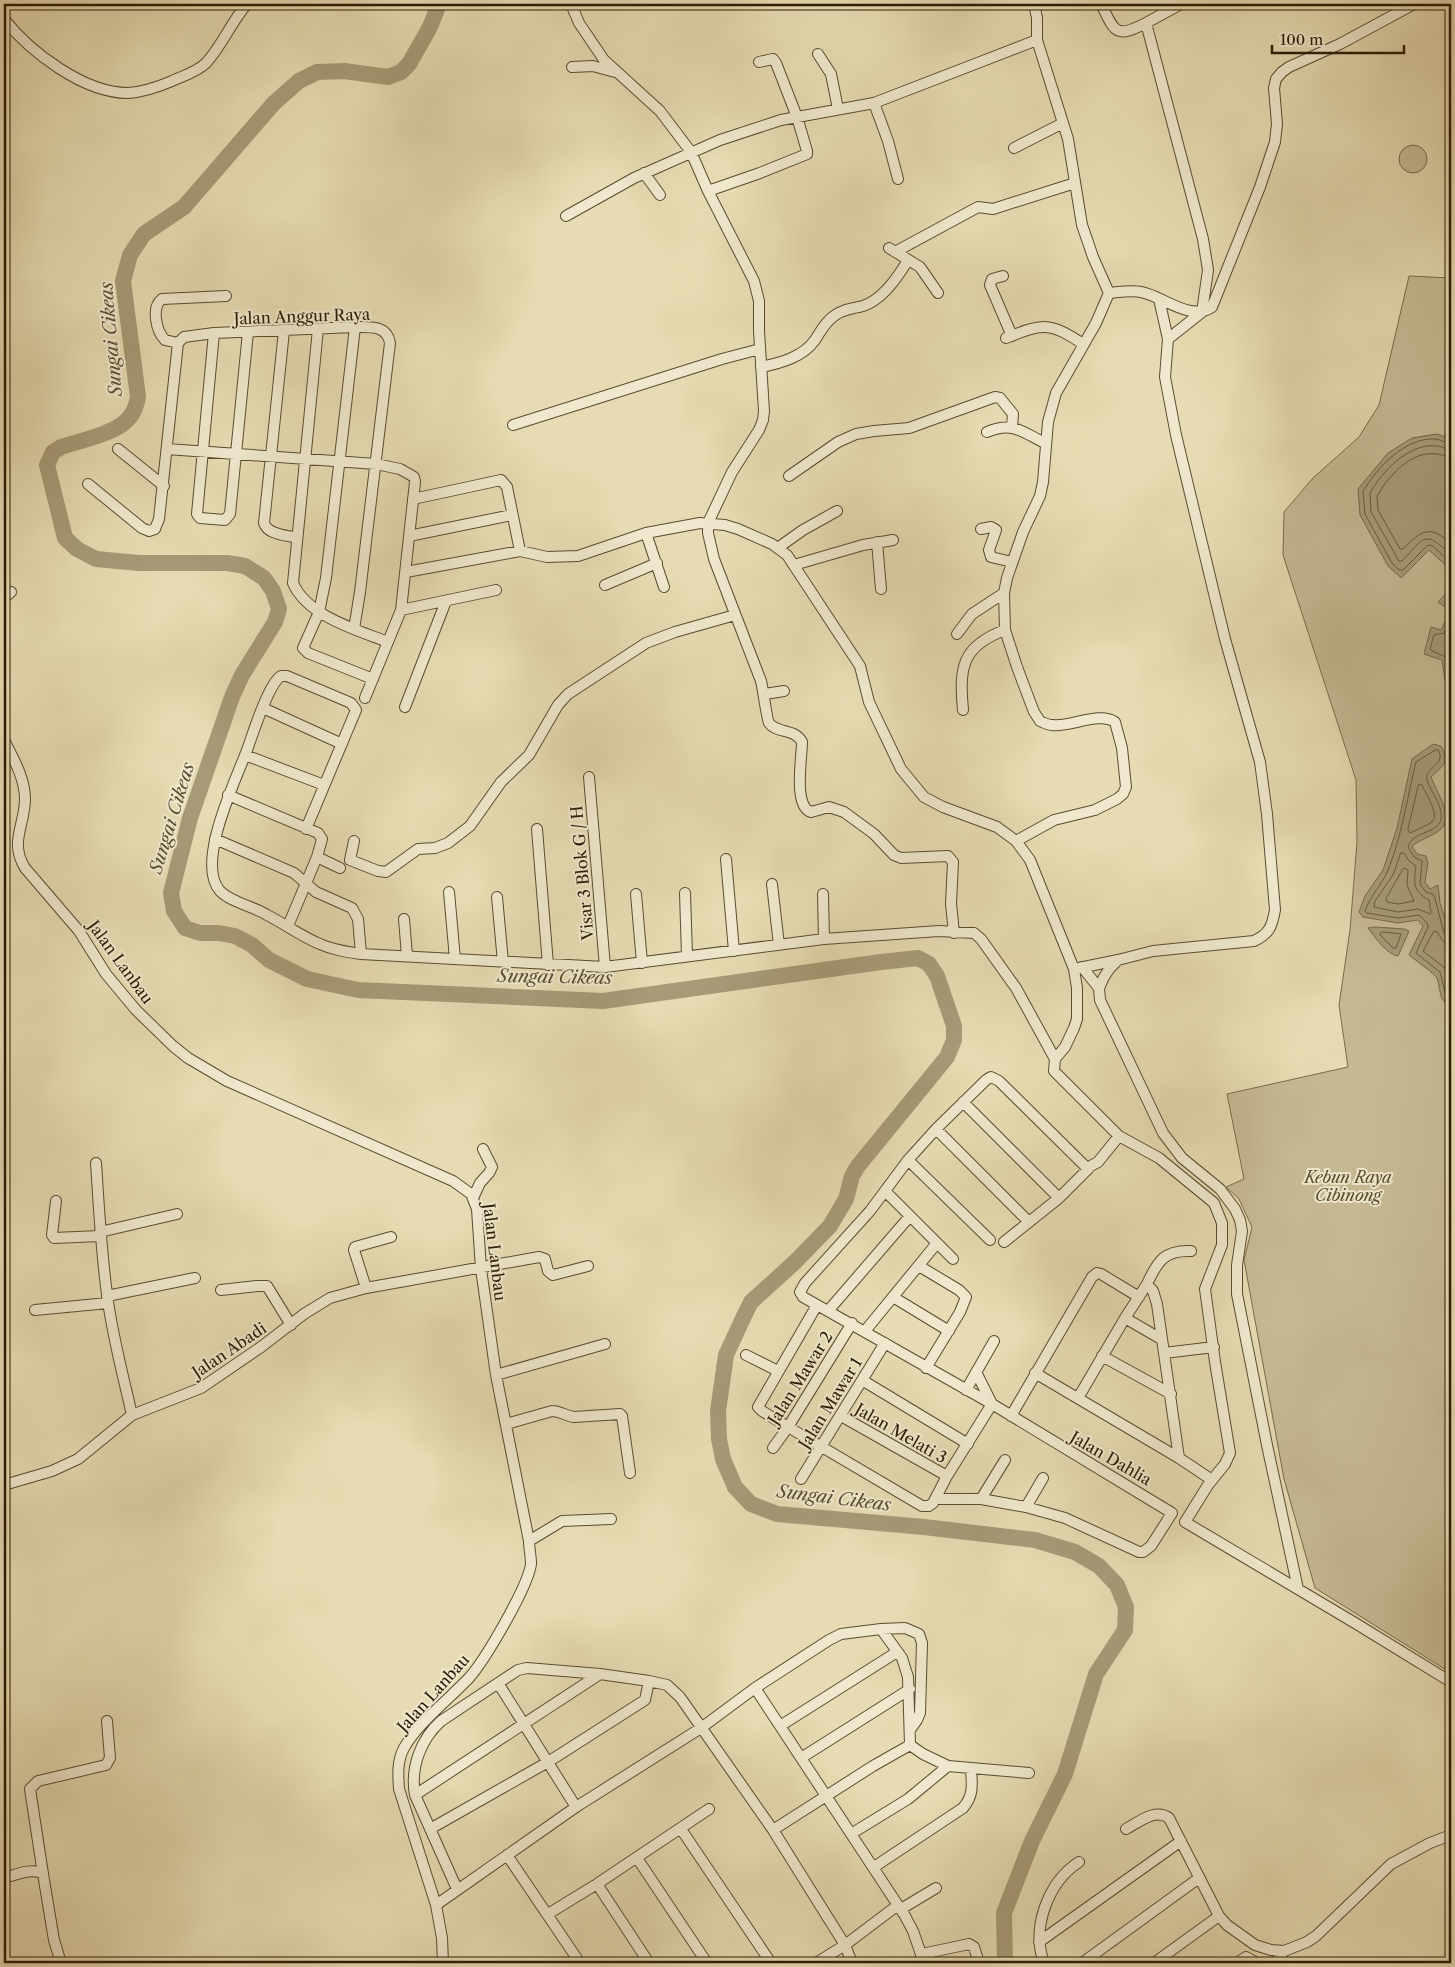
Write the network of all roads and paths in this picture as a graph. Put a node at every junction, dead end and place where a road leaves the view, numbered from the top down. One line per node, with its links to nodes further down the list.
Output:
1 (247, 4): 7 (street)
2 (571, 4): 13 (street)
3 (1034, 4): 9 (street)
4 (1100, 4): 8 (street)
5 (1181, 4): 8 (street)
6 (1414, 4): 32 (street)
7 (4, 19)
8 (1146, 23): 32 (street)
9 (1036, 40): 14 (street); 17 (street)
10 (818, 54): 15 (street)
11 (759, 62): 16 (street)
12 (572, 67): 13 (street)
13 (616, 73): 19 (street)
14 (874, 103): 15 (street); 21 (street)
15 (838, 109): 16 (street)
16 (797, 117): 19 (street); 23 (street)
17 (1063, 123): 18 (street); 22 (street)
18 (1014, 148)
19 (691, 152): 20 (street); 23 (street)
20 (644, 174): 24 (street); 25 (street)
21 (898, 179)
22 (1076, 183): 26 (street); 29 (street)
23 (708, 191): 41 (street)
24 (660, 195)
25 (566, 216)
26 (908, 260): 28 (street); 42 (street)
27 (1003, 276): 40 (street)
28 (938, 293)
29 (1109, 293): 31 (street); 40 (street)
30 (226, 296): 39 (street)
31 (1159, 299): 32 (street); 38 (street)
32 (1202, 312): 38 (street)
33 (355, 327): 34 (street, Jalan Anggur Raya); 53 (street); 54 (street, Jalan Anggur Raya)
34 (318, 329): 35 (street, Jalan Anggur Raya); 52 (street)
35 (284, 331): 36 (street, Jalan Anggur Raya); 51 (street)
36 (248, 332): 37 (street, Jalan Anggur Raya); 50 (street)
37 (214, 333): 39 (street, Jalan Anggur Raya); 49 (street)
38 (1168, 339): 125 (street)
39 (178, 343): 48 (street)
40 (1083, 344): 46 (street)
41 (760, 349): 42 (street); 43 (street)
42 (761, 367): 61 (street)
43 (513, 425)
44 (1012, 427): 45 (street); 46 (street); 55 (street)
45 (987, 432)
46 (1045, 443): 70 (street)
47 (118, 449): 57 (street)
48 (167, 449): 49 (street); 57 (street)
49 (202, 452): 50 (street); 50 (street)
50 (236, 455): 51 (street)
51 (270, 456): 52 (street); 65 (street)
52 (304, 458): 53 (street); 65 (street)
53 (341, 462): 54 (street); 81 (street)
54 (376, 464): 58 (street); 83 (street)
55 (789, 476)
56 (88, 484): 57 (street)
57 (164, 486)
58 (413, 499): 60 (street); 64 (street)
59 (837, 511): 68 (street)
60 (512, 515): 64 (street); 69 (street)
61 (708, 522): 63 (street); 68 (street); 82 (street)
62 (981, 529): 70 (street)
63 (646, 533): 69 (street); 71 (street)
64 (409, 536): 73 (street)
65 (297, 538): 81 (street)
66 (893, 540): 67 (street)
67 (877, 542): 72 (street); 76 (street)
68 (779, 548): 72 (street)
69 (520, 551): 73 (street)
70 (1012, 562): 78 (street)
71 (657, 563): 74 (street); 75 (street)
72 (794, 565): 104 (street)
73 (406, 572): 80 (street)
74 (605, 585)
75 (664, 587)
76 (881, 589)
77 (496, 590): 79 (street)
78 (1004, 593): 84 (street); 85 (street)
79 (446, 601): 80 (street); 92 (street)
80 (401, 610): 86 (street)
81 (319, 612): 83 (street); 87 (street)
82 (735, 615): 89 (street); 103 (street)
83 (354, 629): 86 (street)
84 (1005, 630): 93 (street); 104 (street)
85 (957, 634)
86 (388, 642): 87 (street)
87 (373, 678): 90 (street)
88 (784, 691): 89 (street)
89 (765, 694): 117 (street)
90 (364, 698)
91 (263, 708): 95 (street); 95 (street); 96 (street)
92 (405, 708)
93 (963, 710)
94 (4, 740): 141 (street, Jalan Lanbau)
95 (342, 744): 98 (street)
96 (245, 755): 98 (street); 99 (street)
97 (589, 777): 129 (street, Visar 3 Blok G / H)
98 (324, 786): 100 (street)
99 (228, 795): 100 (street); 102 (street)
100 (306, 829): 105 (street)
101 (538, 829): 128 (street)
102 (215, 839): 108 (street); 116 (street)
103 (354, 841)
104 (1016, 841): 130 (street)
105 (317, 857): 107 (street); 108 (street)
106 (726, 859): 120 (street)
107 (340, 868)
108 (305, 883): 116 (street); 121 (street)
109 (772, 884): 119 (street)
110 (449, 892): 124 (street)
111 (685, 893): 123 (street)
112 (636, 894): 127 (street)
113 (823, 894): 118 (street)
114 (497, 897): 126 (street)
115 (404, 919): 122 (street)
116 (288, 926): 121 (street)
117 (954, 933): 118 (street); 132 (street)
118 (824, 939): 119 (street)
119 (779, 945): 120 (street)
120 (734, 951): 123 (street)
121 (361, 954): 122 (street)
122 (408, 956): 124 (street)
123 (687, 956): 127 (street)
124 (455, 959): 126 (street)
125 (1118, 960): 130 (street); 131 (street)
126 (503, 962): 128 (street)
127 (642, 963): 129 (street)
128 (548, 965): 129 (street)
129 (605, 967)
130 (1078, 968): 131 (street); 132 (street)
131 (1099, 988): 213 (street)
132 (1055, 1059): 135 (street)
133 (963, 1102): 134 (street); 139 (street); 142 (street)
134 (936, 1129): 137 (street); 146 (street)
135 (1119, 1136): 139 (street); 176 (street)
136 (483, 1149): 141 (street)
137 (908, 1160): 140 (street); 149 (street)
138 (96, 1164): 147 (street)
139 (1085, 1166): 142 (street)
140 (885, 1191): 145 (street); 164 (street, Jalan Dahlia)
141 (473, 1198): 156 (street, Jalan Lanbau)
142 (1058, 1198): 146 (street)
143 (56, 1201): 147 (street)
144 (177, 1214): 147 (street)
145 (910, 1216): 151 (street); 166 (street)
146 (1029, 1222): 150 (street)
147 (100, 1234): 163 (street)
148 (391, 1237): 159 (street)
149 (990, 1240)
150 (1004, 1242)
151 (937, 1243): 153 (street); 155 (street)
152 (1191, 1251): 158 (street)
153 (953, 1259)
154 (588, 1266): 156 (street, Jalan Abadi)
155 (918, 1266): 161 (street); 171 (street)
156 (481, 1269): 159 (street, Jalan Abadi); 184 (street, Jalan Lanbau)
157 (195, 1278): 163 (street)
158 (1147, 1284): 162 (street); 172 (street)
159 (366, 1288): 169 (street, Jalan Abadi)
160 (221, 1290): 169 (street)
161 (893, 1297): 170 (street); 171 (street)
162 (1138, 1297): 167 (street); 183 (street)
163 (107, 1299): 165 (street); 190 (street)
164 (817, 1305): 166 (street, Jalan Dahlia); 181 (street)
165 (35, 1310)
166 (828, 1311): 168 (street, Jalan Dahlia)
167 (1125, 1318): 172 (street); 179 (street)
168 (852, 1323): 170 (street, Jalan Dahlia); 194 (street, Jalan Mawar 2)
169 (291, 1325): 190 (street, Jalan Abadi)
170 (865, 1331): 174 (street, Jalan Dahlia)
171 (949, 1331): 180 (street)
172 (1161, 1339): 177 (street)
173 (994, 1341): 182 (street)
174 (885, 1343): 180 (street, Jalan Dahlia); 185 (street, Jalan Mawar 1)
175 (605, 1344): 184 (street)
176 (1214, 1347): 177 (street); 204 (street)
177 (1164, 1353): 187 (street)
178 (746, 1355): 181 (street)
179 (1102, 1356): 187 (street); 188 (street)
180 (926, 1368): 186 (street, Jalan Dahlia)
181 (778, 1370): 194 (street)
182 (976, 1372): 186 (street); 189 (street)
183 (1035, 1373): 188 (street); 192 (street)
184 (496, 1375): 193 (street, Jalan Lanbau)
185 (862, 1380): 191 (street, Jalan Mawar 1); 195 (street)
186 (966, 1390): 189 (street, Jalan Dahlia)
187 (1171, 1394): 198 (street)
188 (1078, 1398): 198 (street)
189 (992, 1404): 192 (street, Jalan Dahlia); 195 (street)
190 (132, 1415): 205 (street, Jalan Abadi)
191 (841, 1416): 196 (street, Jalan Mawar 1); 201 (street, Jalan Melati 3)
192 (1011, 1416): 209 (street, Jalan Dahlia)
193 (506, 1424): 200 (street); 212 (street, Jalan Lanbau)
194 (788, 1427): 196 (street); 197 (street, Jalan Mawar 2)
195 (968, 1444): 201 (street)
196 (822, 1447): 203 (street, Jalan Mawar 1); 206 (street)
197 (773, 1448)
198 (1179, 1458): 204 (street)
199 (1005, 1460): 207 (street)
200 (630, 1473)
201 (947, 1476): 206 (street)
202 (1043, 1478): 208 (street)
203 (801, 1479)
204 (1212, 1480): 211 (street)
205 (4, 1485)
206 (936, 1498): 207 (street)
207 (981, 1499): 208 (street)
208 (1026, 1507): 209 (street)
209 (1172, 1513): 211 (street, Jalan Dahlia)
210 (611, 1518): 212 (street)
211 (1185, 1522): 213 (street, Jalan Dahlia)
212 (529, 1541): 254 (street, Jalan Lanbau)
213 (1298, 1589): 218 (street, Jalan Dahlia)
214 (881, 1629): 215 (street); 220 (street); 226 (street)
215 (897, 1652): 221 (street); 224 (street)
216 (600, 1674): 217 (street); 219 (street); 223 (street)
217 (649, 1681): 225 (street); 229 (street)
218 (1451, 1682)
219 (498, 1683): 223 (street); 233 (street)
220 (755, 1688): 224 (street); 225 (street)
221 (910, 1689): 226 (street); 228 (street)
222 (107, 1721): 248 (street)
223 (524, 1725): 229 (street); 233 (street)
224 (780, 1726): 228 (street)
225 (701, 1728): 235 (street); 240 (street)
226 (910, 1730): 227 (street)
227 (910, 1745): 230 (street); 234 (street)
228 (801, 1758): 234 (street)
229 (548, 1762): 235 (street); 237 (street)
230 (948, 1766): 231 (street); 241 (street)
231 (971, 1769): 232 (street); 247 (street)
232 (1029, 1773)
233 (415, 1795): 237 (street)
234 (828, 1796): 240 (street); 241 (street)
235 (576, 1807): 244 (street)
236 (709, 1809): 239 (street)
237 (430, 1828): 252 (street)
238 (1126, 1828): 243 (street)
239 (681, 1830): 245 (street); 267 (street)
240 (773, 1830): 259 (street)
241 (852, 1834): 247 (street)
242 (1451, 1834): 260 (street)
243 (1180, 1841): 250 (street); 258 (street)
244 (507, 1856): 252 (street); 256 (street)
245 (637, 1858): 251 (street); 266 (street)
246 (1079, 1862): 258 (street)
247 (874, 1867): 255 (street)
248 (43, 1874): 249 (street); 262 (street)
249 (4, 1878)
250 (1199, 1878): 257 (street); 272 (street)
251 (598, 1884): 256 (street); 265 (street)
252 (457, 1888): 254 (street)
253 (936, 1888): 255 (street)
254 (436, 1905): 263 (street, Jalan Lanbau)
255 (899, 1907): 259 (street); 261 (street)
256 (548, 1914): 264 (street)
257 (1219, 1916): 260 (street); 273 (street)
258 (1039, 1942): 271 (street)
259 (845, 1945): 268 (street); 269 (street)
260 (1284, 1951): 276 (street)
261 (923, 1958): 270 (street)
262 (61, 1963)
263 (443, 1963)
264 (580, 1963)
265 (649, 1963)
266 (707, 1963)
267 (771, 1963)
268 (816, 1963)
269 (852, 1963)
270 (979, 1963)
271 (1044, 1963)
272 (1082, 1963)
273 (1154, 1963)
274 (1237, 1963): 275 (street)
275 (1257, 1963)
276 (1275, 1963)

